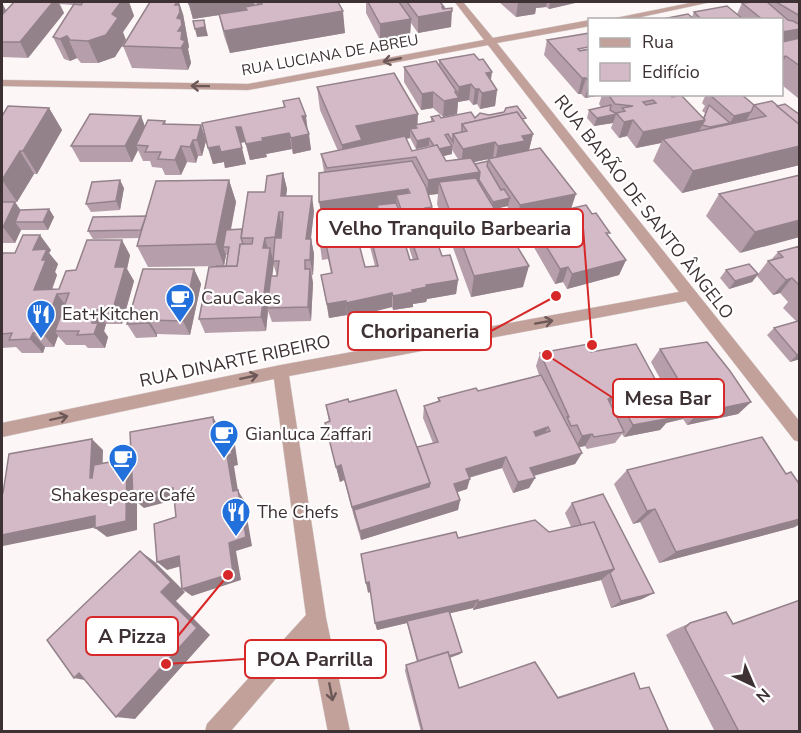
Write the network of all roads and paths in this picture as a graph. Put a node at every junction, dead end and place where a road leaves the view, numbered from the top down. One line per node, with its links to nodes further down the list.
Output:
1 (459, 2): 5 (street, RUA BARÃO DE SANTO ÂNGELO)
2 (707, 2): 3 (street)
3 (621, 18)
4 (588, 23): 5 (street, RUA LUCIANA DE ABREU)
5 (491, 42): 6 (street, RUA LUCIANA DE ABREU, one-way to 6); 7 (street, RUA BARÃO DE SANTO ÂNGELO)
6 (2, 83)
7 (690, 295): 8 (street, RUA DINARTE RIBEIRO, one-way to 7); 10 (street, RUA BARÃO DE SANTO ÂNGELO)
8 (281, 371): 9 (street, RUA DINARTE RIBEIRO, one-way to 8); 11 (street)
9 (2, 430)
10 (800, 435)
11 (316, 618): 12 (street); 13 (street, one-way to 13)
12 (215, 732)
13 (339, 732)

